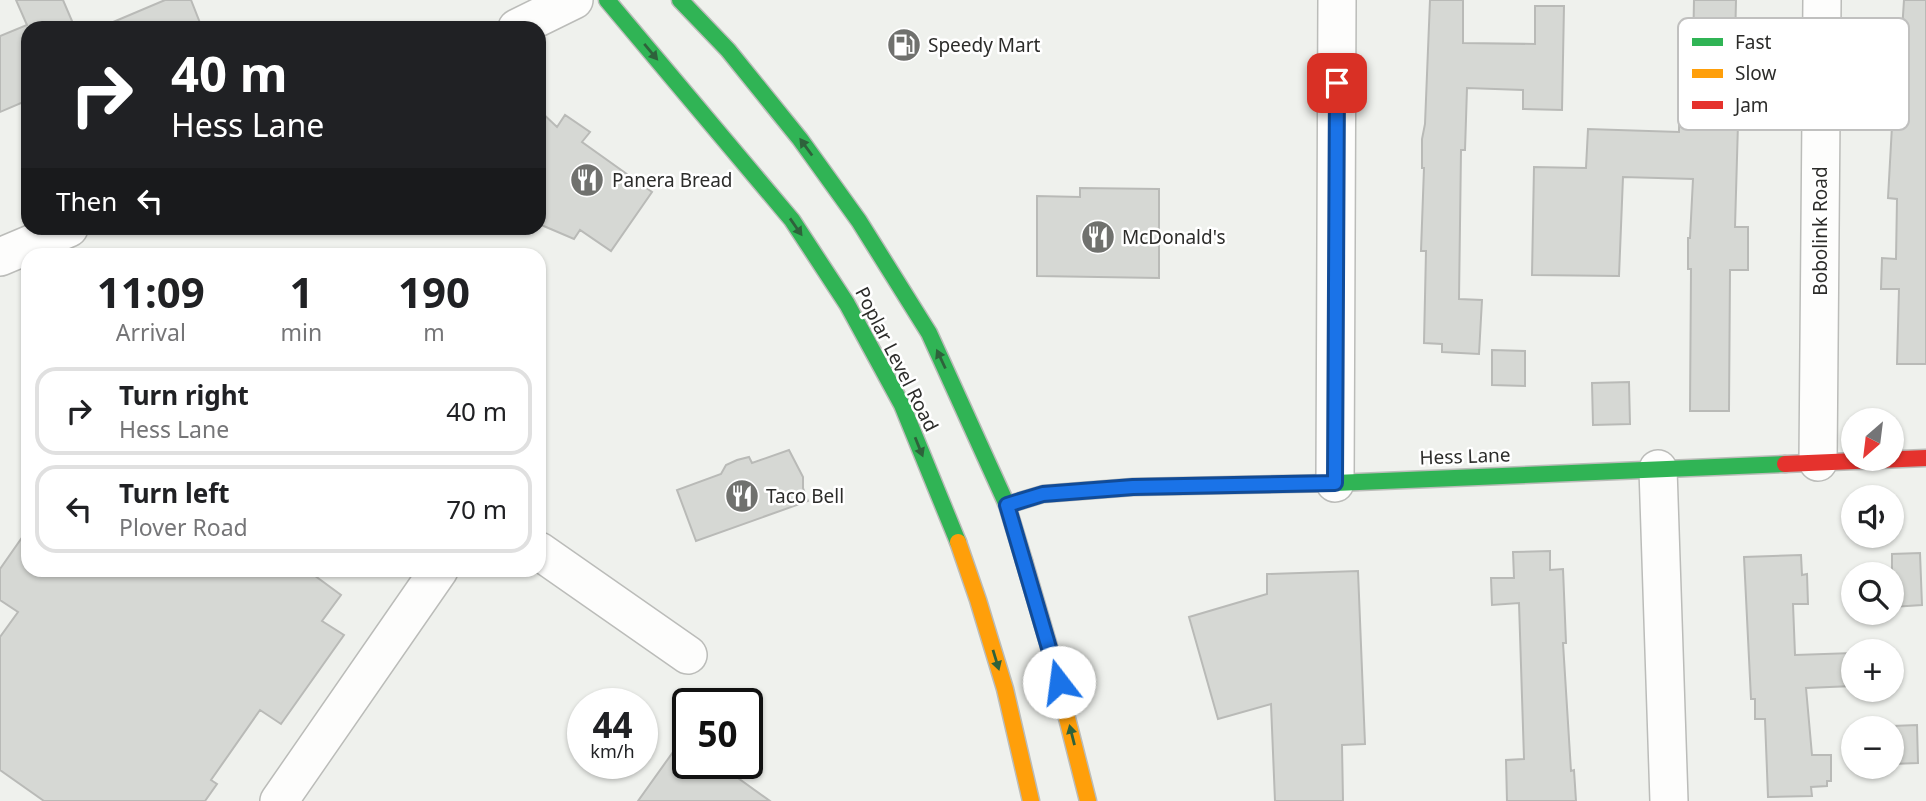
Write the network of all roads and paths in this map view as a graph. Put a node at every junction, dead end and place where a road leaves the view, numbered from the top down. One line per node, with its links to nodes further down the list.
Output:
1 (574, 0): 7 (street)
2 (607, 0): 22 (main road, Poplar Level Road, one-way to 22)
3 (680, 0): 17 (main road, Poplar Level Road, one-way to 3)
4 (1337, 0): 16 (street)
5 (1822, 0): 6 (street, Bobolink Road)
6 (1822, 18)
7 (531, 21)
8 (1821, 130): 14 (street, Bobolink Road)
9 (52, 235): 10 (street)
10 (21, 248)
11 (21, 248): 12 (street)
12 (0, 257)
13 (1926, 458): 14 (main road, Hess Lane)
14 (1818, 462): 15 (main road, Hess Lane)
15 (1658, 469): 16 (main road, Hess Lane); 24 (street)
16 (1335, 483): 17 (main road, Hess Lane)
17 (1007, 505): 23 (main road, Poplar Level Road, one-way to 17)
18 (546, 556): 20 (street)
19 (434, 577): 21 (street)
20 (688, 655)
21 (279, 801)
22 (1031, 801)
23 (1088, 801)
24 (1669, 801)

